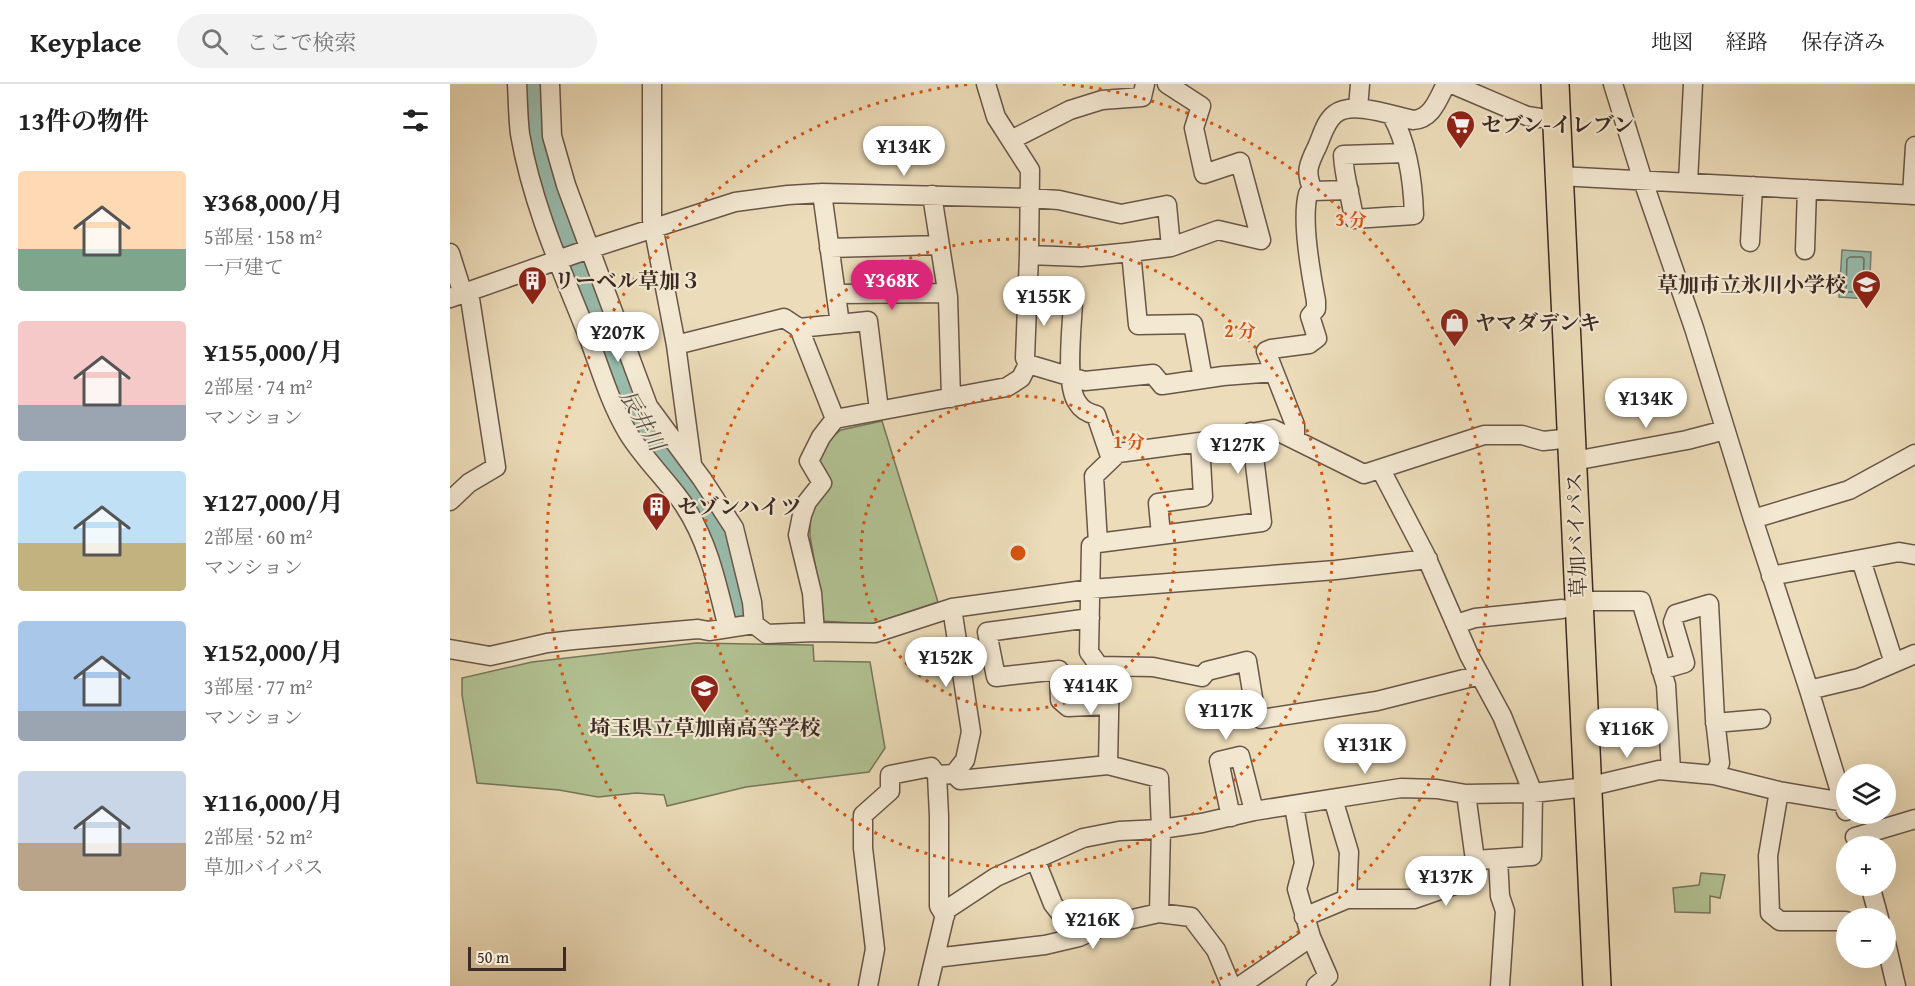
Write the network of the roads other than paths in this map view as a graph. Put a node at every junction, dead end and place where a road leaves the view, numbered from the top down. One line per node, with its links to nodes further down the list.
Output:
1 (517, 84): 41 (street)
2 (550, 84): 36 (street)
3 (652, 84): 31 (street)
4 (986, 84): 17 (street)
5 (1145, 84): 17 (street)
6 (1167, 84): 34 (street)
7 (1360, 84): 14 (street)
8 (1446, 84): 15 (street)
9 (1452, 84): 16 (street)
10 (1539, 84): 16 (highway, 草加バイパス)
11 (1555, 84): 20 (highway, 草加バイパス)
12 (1613, 84): 21 (street)
13 (1693, 84): 22 (street)
14 (1358, 108): 15 (street); 26 (street)
15 (1392, 116): 19 (street)
16 (1540, 118): 60 (highway, 草加バイパス)
17 (1011, 140): 30 (street)
18 (1915, 146): 29 (street)
19 (1406, 153): 25 (street); 25 (street)
20 (1559, 176): 21 (street); 60 (highway, 草加バイパス)
21 (1643, 181): 22 (street); 56 (street)
22 (1688, 182): 23 (street)
23 (1753, 186): 24 (street); 32 (street)
24 (1807, 189): 29 (street); 37 (street)
25 (1349, 190): 26 (street)
26 (1313, 191): 50 (street)
27 (822, 193): 28 (street); 31 (street); 35 (street)
28 (933, 195): 30 (street); 33 (street)
29 (1914, 195)
30 (1030, 198): 34 (street); 40 (street)
31 (654, 227): 36 (street); 48 (street)
32 (1750, 242)
33 (940, 245): 35 (street); 42 (street)
34 (1171, 247): 38 (street)
35 (829, 248): 43 (street)
36 (587, 250): 41 (street); 63 (street)
37 (1805, 250)
38 (1131, 252): 40 (street); 52 (street)
39 (450, 253): 44 (street)
40 (1029, 255): 45 (street)
41 (560, 260): 44 (street); 79 (street)
42 (947, 293): 43 (street); 53 (street)
43 (836, 294): 46 (street)
44 (460, 295): 65 (street)
45 (1027, 299): 49 (street); 51 (street)
46 (840, 324): 47 (street); 54 (street)
47 (799, 328): 48 (street); 55 (street)
48 (676, 345): 63 (street)
49 (1028, 364): 51 (street); 53 (street)
50 (1274, 372): 52 (street); 58 (street)
51 (1071, 378): 52 (street); 61 (street)
52 (1203, 379)
53 (951, 398): 54 (street)
54 (879, 410): 55 (street)
55 (835, 419): 80 (street)
56 (1725, 430): 60 (street); 66 (street)
57 (1251, 432): 58 (street); 59 (street); 67 (street)
58 (1295, 439): 64 (street)
59 (1200, 442): 61 (street); 67 (street)
60 (1567, 446): 64 (street); 74 (highway, 草加バイパス)
61 (1111, 459): 68 (street)
62 (1911, 462): 66 (street)
63 (692, 466): 77 (street)
64 (1381, 470): 70 (street)
65 (450, 501)
66 (1753, 519): 72 (street)
67 (1161, 535): 68 (street)
68 (1098, 543): 73 (street)
69 (1915, 555): 71 (street)
70 (1428, 559): 73 (street); 78 (street)
71 (1861, 560): 72 (street); 83 (street)
72 (1771, 576): 87 (street)
73 (1091, 589): 75 (street); 76 (street)
74 (1570, 605): 78 (street); 85 (street); 96 (highway, 草加バイパス)
75 (952, 608): 80 (street); 93 (street)
76 (1090, 618): 84 (street); 88 (street)
77 (754, 624): 79 (street); 80 (street)
78 (1456, 624): 86 (street)
79 (728, 628): 81 (street)
80 (815, 632)
81 (450, 649)
82 (1915, 654): 83 (street)
83 (1894, 663): 87 (street)
84 (1110, 667): 86 (street); 88 (street)
85 (1661, 669): 90 (street); 92 (street)
86 (1480, 675): 98 (street)
87 (1809, 690): 95 (street)
88 (1109, 705): 91 (street)
89 (1761, 719): 90 (street)
90 (1715, 723): 94 (street)
91 (1108, 765): 93 (street); 106 (street)
92 (1671, 770): 94 (street); 96 (street)
93 (945, 774): 113 (street); 120 (street)
94 (1714, 775): 97 (street)
95 (1836, 776)
96 (1579, 789): 98 (street); 126 (highway, 草加バイパス); 127 (highway, 草加バイパス)
97 (1779, 791): 101 (street); 115 (street)
98 (1533, 793): 99 (street); 109 (street)
99 (1466, 794): 100 (street); 110 (street)
100 (1333, 799): 102 (street); 111 (street)
101 (1836, 805)
102 (1294, 806): 103 (street); 114 (street)
103 (1254, 811): 104 (street); 104 (street)
104 (1231, 817): 106 (street)
105 (1915, 819): 107 (street)
106 (1161, 829): 108 (street); 112 (street)
107 (1872, 836)
108 (1035, 859): 113 (street); 116 (street)
109 (1498, 859): 110 (street); 125 (street)
110 (1474, 860): 111 (street)
111 (1347, 899): 114 (street)
112 (1159, 913): 116 (street); 122 (street)
113 (945, 916): 118 (street)
114 (1304, 917): 117 (street)
115 (1836, 921)
116 (1079, 937): 118 (street)
117 (1311, 937): 123 (street); 124 (street)
118 (935, 958): 121 (street)
119 (1892, 968): 128 (street)
120 (868, 986)
121 (928, 986)
122 (1231, 986)
123 (1240, 986)
124 (1316, 986)
125 (1500, 986)
126 (1579, 986)
127 (1597, 986)
128 (1896, 986)

